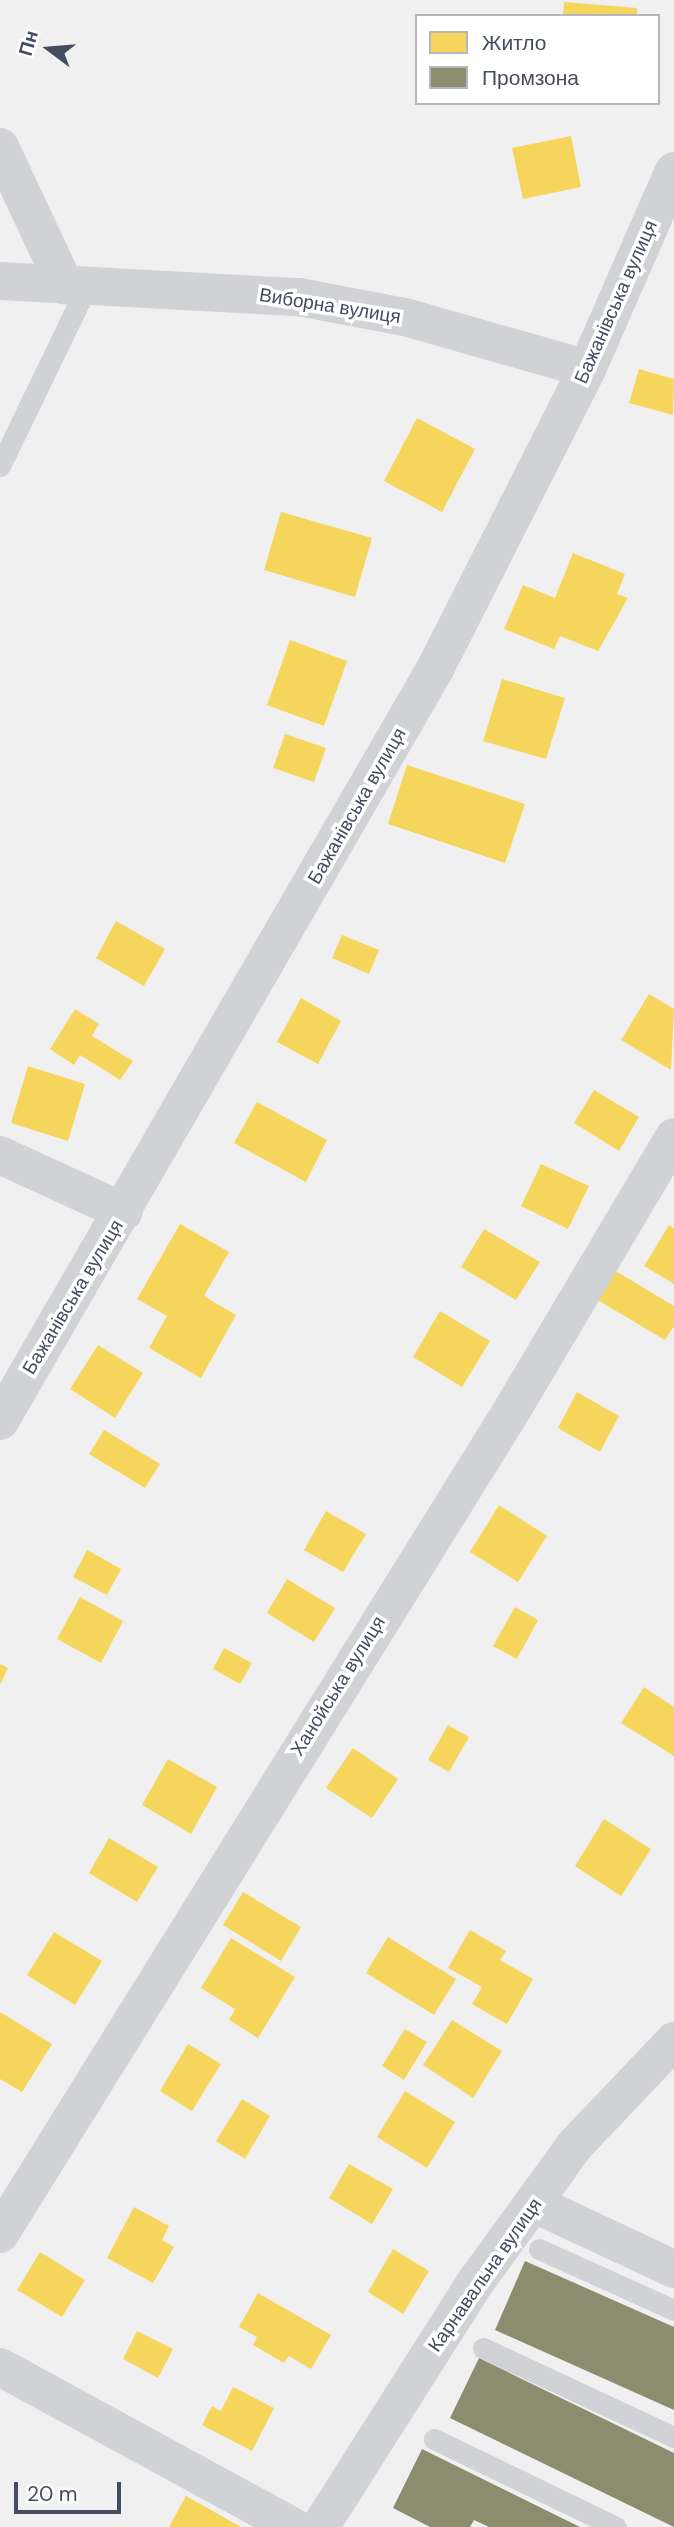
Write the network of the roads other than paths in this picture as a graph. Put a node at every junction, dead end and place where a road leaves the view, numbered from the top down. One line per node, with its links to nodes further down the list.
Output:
1 (0, 148): 4 (street)
2 (674, 172): 5 (street, Бажанівська вулиця)
3 (0, 281): 4 (street, Виборна вулиця)
4 (76, 286): 5 (street, Виборна вулиця); 6 (lane)
5 (587, 369): 9 (street, Бажанівська вулиця)
6 (0, 466)
7 (674, 1137): 13 (street, Ханойська вулиця)
8 (0, 1156): 9 (street)
9 (124, 1212): 10 (street, Бажанівська вулиця)
10 (0, 1421)
11 (674, 2041): 12 (street, Карнавальна вулиця)
12 (535, 2204): 15 (street); 22 (street, Карнавальна вулиця)
13 (0, 2234)
14 (539, 2249): 16 (lane)
15 (674, 2269)
16 (674, 2310)
17 (483, 2348): 19 (lane)
18 (0, 2367): 21 (street)
19 (674, 2437)
20 (434, 2439): 23 (lane)
21 (294, 2527)
22 (320, 2527)
23 (616, 2527)

